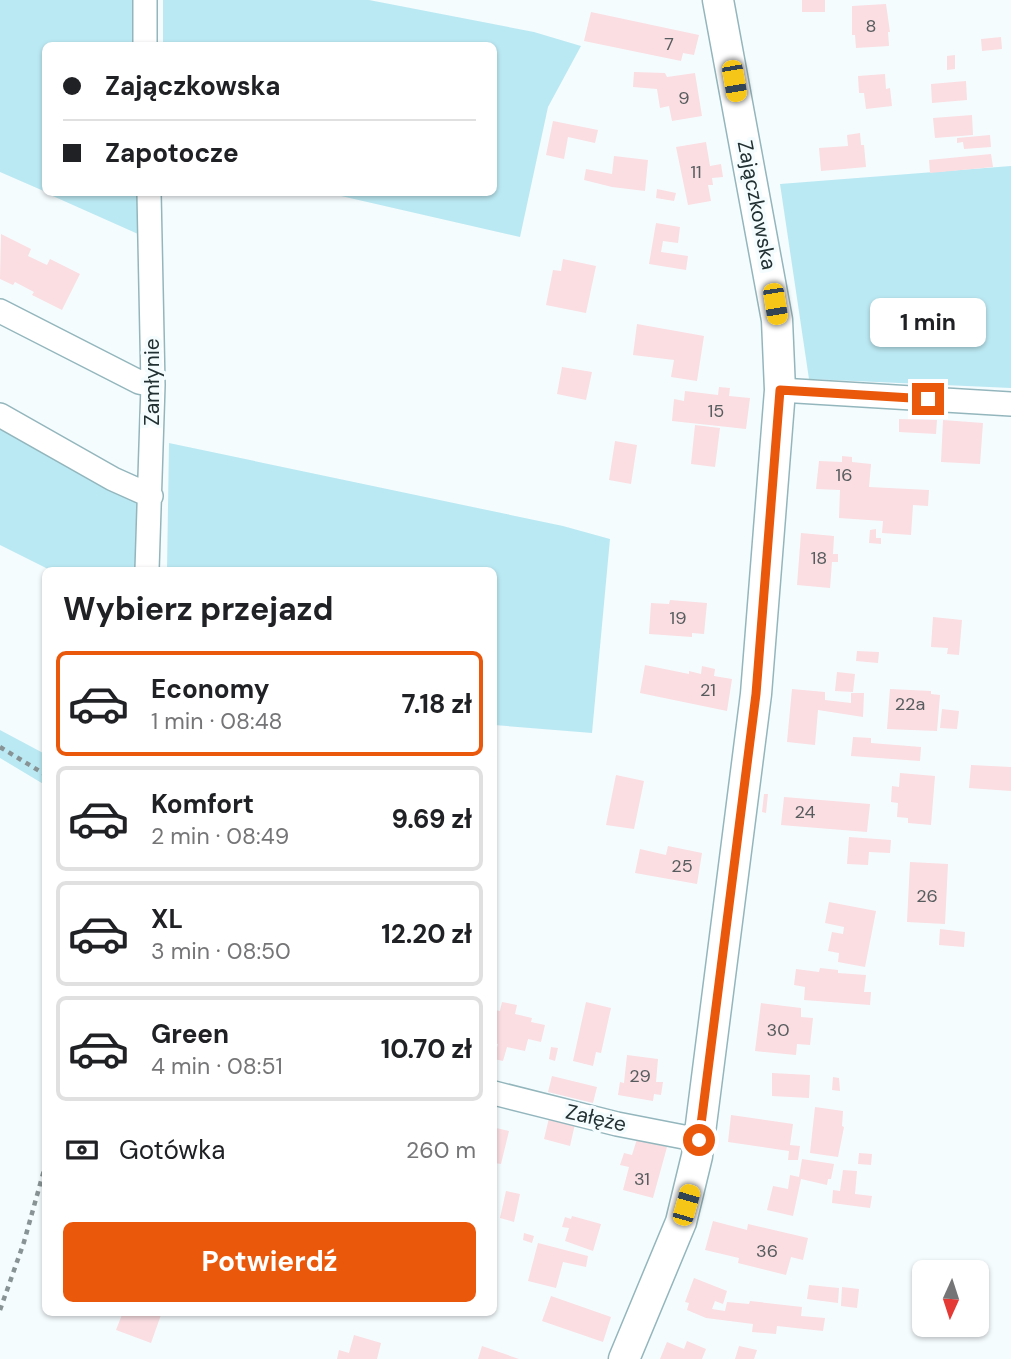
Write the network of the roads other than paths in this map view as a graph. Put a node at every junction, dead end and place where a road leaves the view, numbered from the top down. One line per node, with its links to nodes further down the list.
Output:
1 (145, 0): 3 (street)
2 (719, 0): 7 (main road, Zajączkowska)
3 (145, 42)
4 (149, 196): 6 (street, Zamłynie)
5 (0, 311): 6 (street)
6 (153, 385): 10 (street, Zamłynie)
7 (780, 390): 8 (street); 13 (main road, Zajączkowska)
8 (1011, 404)
9 (0, 415): 10 (street)
10 (151, 496): 11 (street, Zamłynie)
11 (147, 567)
12 (497, 1094): 13 (street, Załęże)
13 (699, 1140): 14 (main road, Zajączkowska)
14 (624, 1359)

